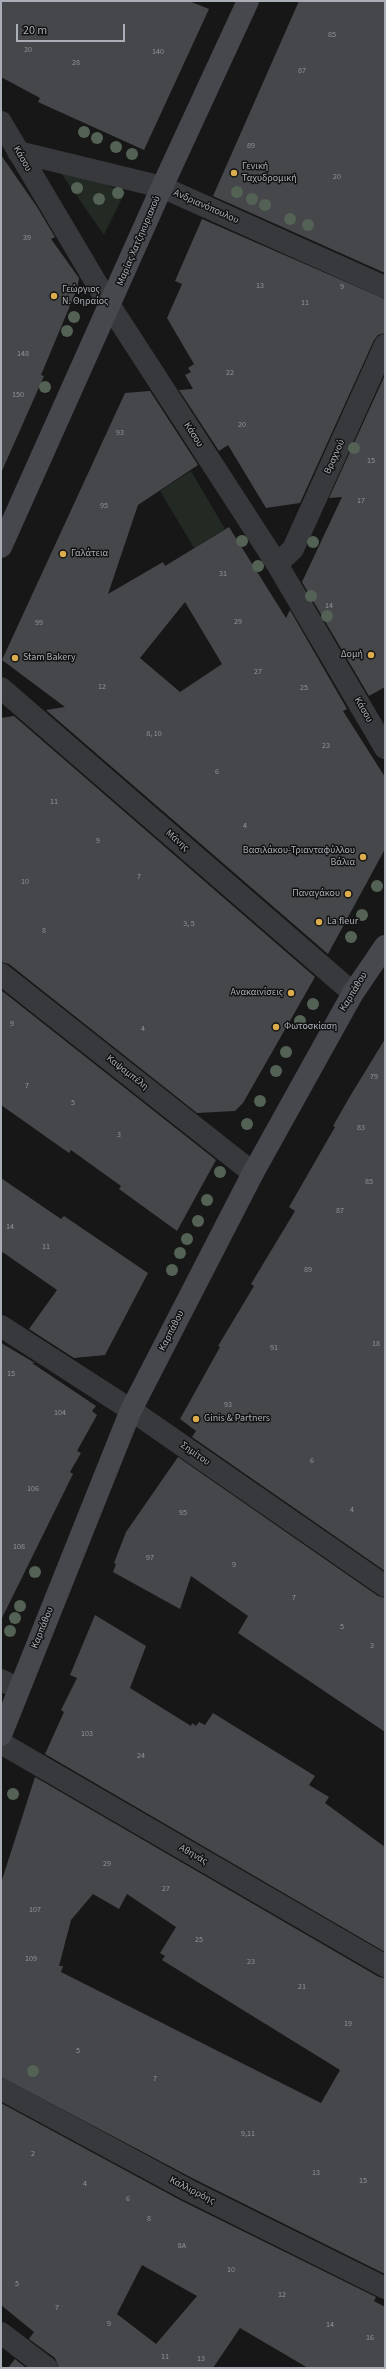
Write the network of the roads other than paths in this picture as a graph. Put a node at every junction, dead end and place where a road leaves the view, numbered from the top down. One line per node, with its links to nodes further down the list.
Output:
1 (248, 1): 4 (street, Μαρίας Χατζηκυριακού)
2 (1, 122): 3 (street, Κάσου)
3 (18, 152): 4 (street, Ανδριανόπουλου); 6 (street, Κάσου)
4 (162, 187): 5 (street, Ανδριανόπουλου); 6 (street, Μαρίας Χατζηκυριακού)
5 (385, 287)
6 (110, 306): 8 (street, Μαρίας Χατζηκυριακού); 9 (street, Κάσου)
7 (385, 345): 9 (street, Βραχνού)
8 (1, 547)
9 (277, 564): 11 (street, Κάσου)
10 (1, 688): 14 (street, Μάνης)
11 (385, 748)
12 (385, 946): 14 (street, Καρπάθου)
13 (1, 974): 15 (street, Καψαμπέλη)
14 (353, 993): 15 (street, Καρπάθου)
15 (254, 1173): 17 (street, Καρπάθου)
16 (1, 1326): 17 (street, Σημίτου)
17 (131, 1410): 18 (street, Σημίτου); 19 (street, Καρπάθου)
18 (385, 1586)
19 (10, 1684): 20 (street, Καρπάθου)
20 (1, 1735)
21 (1, 1743): 22 (street, Αθηνάς)
22 (385, 1966)
23 (1, 2089): 24 (street, Καλλιρρόης)
24 (385, 2288)
25 (1, 2333): 26 (street)
26 (47, 2368)

